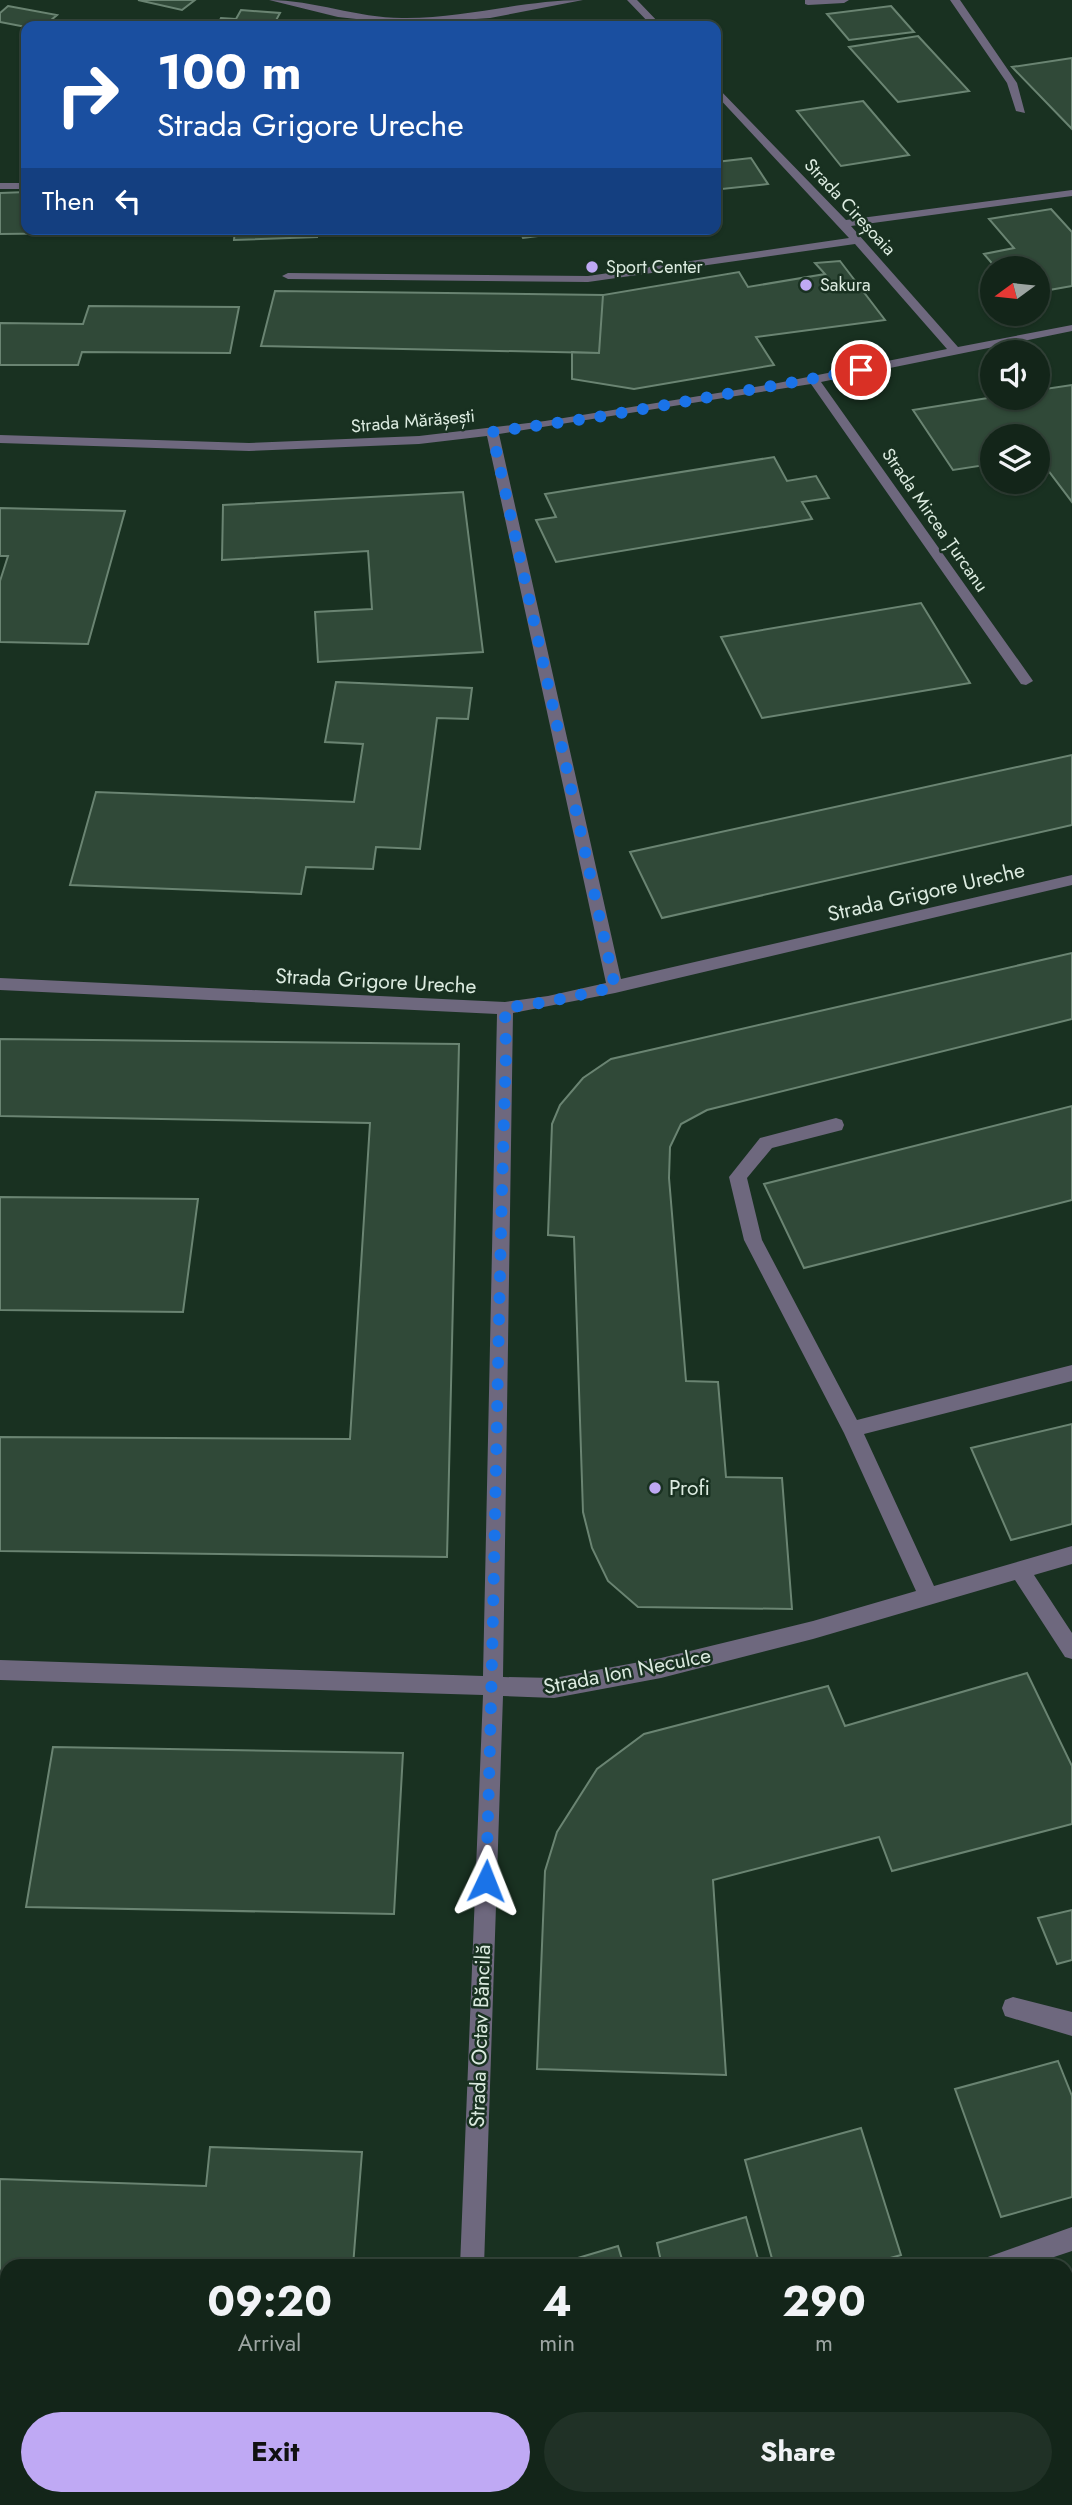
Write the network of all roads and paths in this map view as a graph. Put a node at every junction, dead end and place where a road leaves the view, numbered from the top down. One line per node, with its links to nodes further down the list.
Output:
1 (274, 0): 2 (street)
2 (578, 0)
3 (632, 0): 7 (street)
4 (844, 0): 6 (street)
5 (955, 0): 9 (street)
6 (808, 2)
7 (652, 21)
8 (721, 94): 13 (street, Strada Cireșoaia)
9 (1021, 111)
10 (0, 186): 11 (street)
11 (21, 186)
12 (1072, 193): 13 (street)
13 (844, 224): 14 (street, Strada Cireșoaia)
14 (858, 240): 15 (street); 19 (street, Strada Cireșoaia)
15 (288, 276)
16 (1072, 328): 17 (street, Strada Mărășești)
17 (1058, 331): 18 (street); 19 (street, Strada Mărășești)
18 (1072, 345)
19 (956, 352): 20 (street, Strada Mărășești)
20 (814, 380): 21 (street, Strada Mărășești); 23 (street, Strada Mircea Țurcanu)
21 (492, 432): 22 (street, Strada Mărășești); 26 (street)
22 (0, 439)
23 (1026, 681)
24 (1072, 880): 26 (street, Strada Grigore Ureche)
25 (0, 984): 27 (street, Strada Grigore Ureche)
26 (615, 987): 27 (street, Strada Grigore Ureche)
27 (505, 1008): 36 (street, Strada Octav Băncilă)
28 (836, 1125): 30 (street)
29 (1072, 1373): 30 (street)
30 (852, 1429): 33 (street)
31 (1072, 1555): 32 (street, Strada Ion Neculce)
32 (1019, 1570): 33 (street, Strada Ion Neculce); 34 (street)
33 (928, 1595): 36 (street, Strada Ion Neculce)
34 (1072, 1650)
35 (0, 1670): 36 (street, Strada Ion Neculce)
36 (493, 1688): 40 (street, Strada Octav Băncilă)
37 (1013, 2008): 38 (street)
38 (1072, 2025)
39 (1072, 2239): 41 (street)
40 (472, 2259)
41 (1013, 2259)

